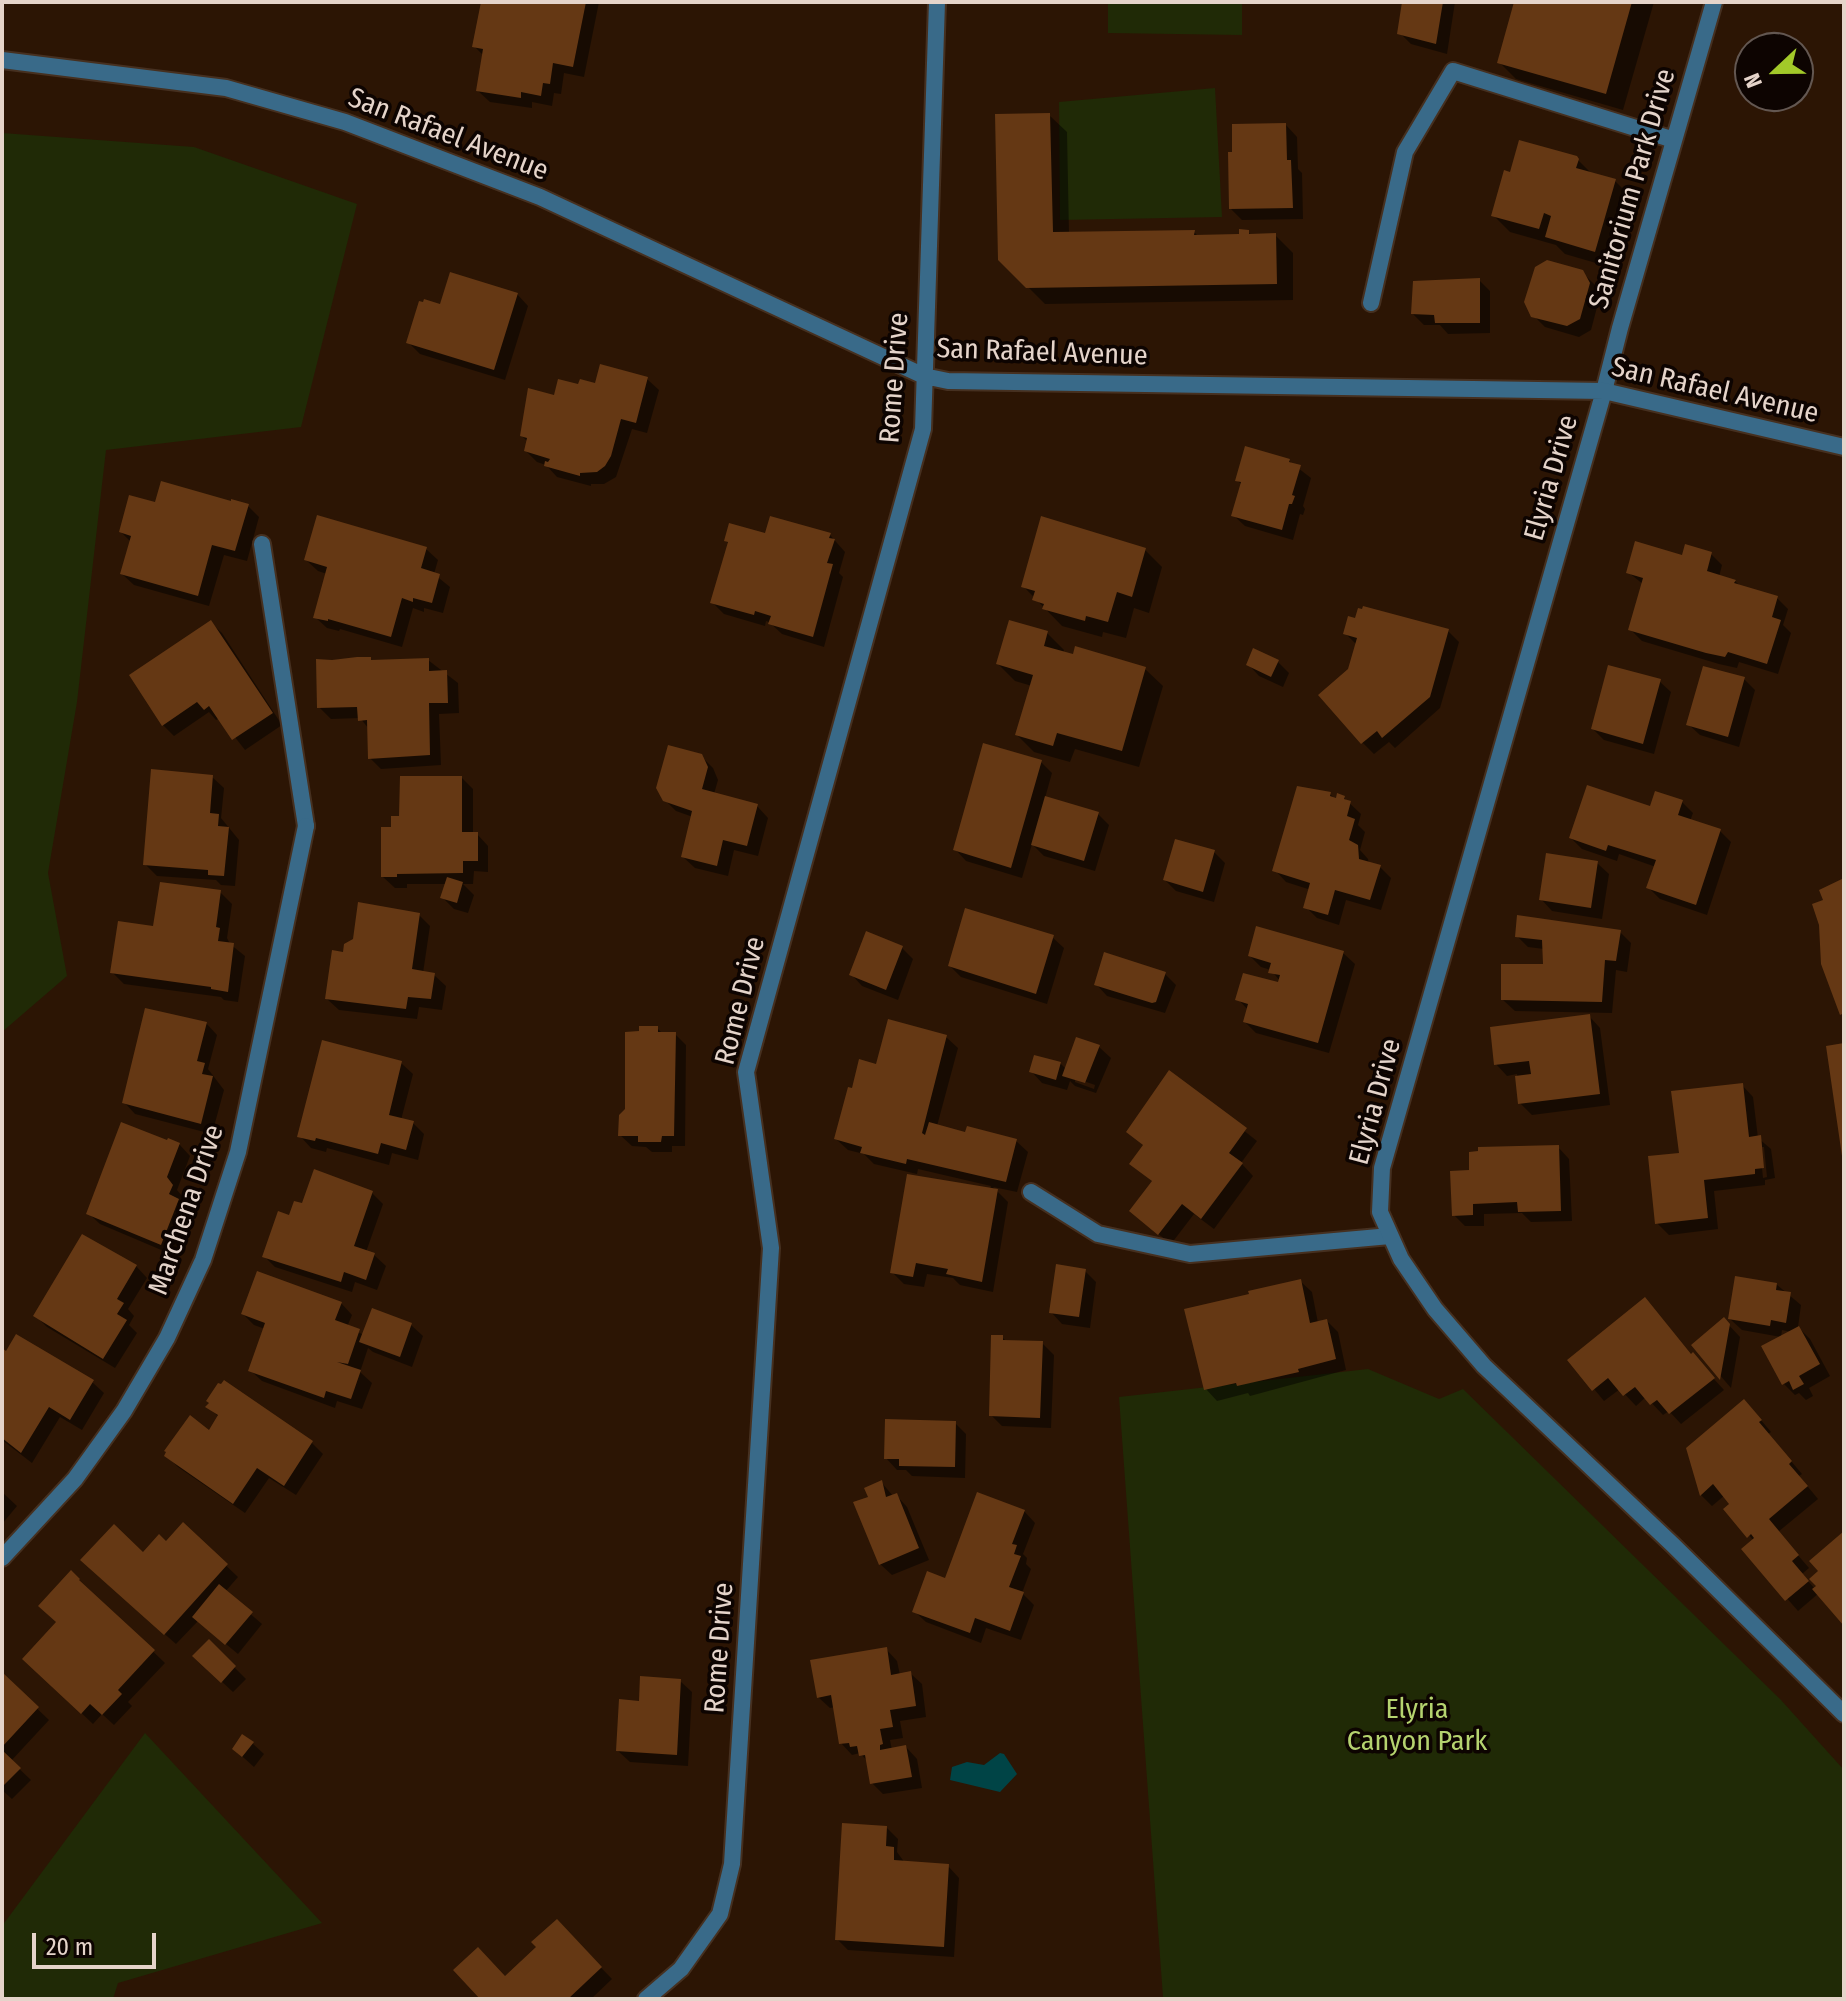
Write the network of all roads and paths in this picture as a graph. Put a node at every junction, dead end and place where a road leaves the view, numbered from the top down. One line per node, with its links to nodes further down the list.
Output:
1 (937, 2): 6 (street, Rome Drive)
2 (1714, 2): 4 (street, Sanitorium Park Drive)
3 (2, 60): 6 (street, San Rafael Avenue)
4 (1674, 140): 5 (street); 7 (street, Sanitorium Park Drive)
5 (1371, 303)
6 (924, 376): 7 (street, San Rafael Avenue); 14 (street, Rome Drive)
7 (1604, 391): 8 (street, San Rafael Avenue); 11 (street, Elyria Drive)
8 (1844, 447)
9 (262, 544): 12 (street, Marchena Drive)
10 (1031, 1192): 11 (street)
11 (1390, 1236): 13 (street, Elyria Drive)
12 (2, 1558)
13 (1844, 1714)
14 (646, 1999)

